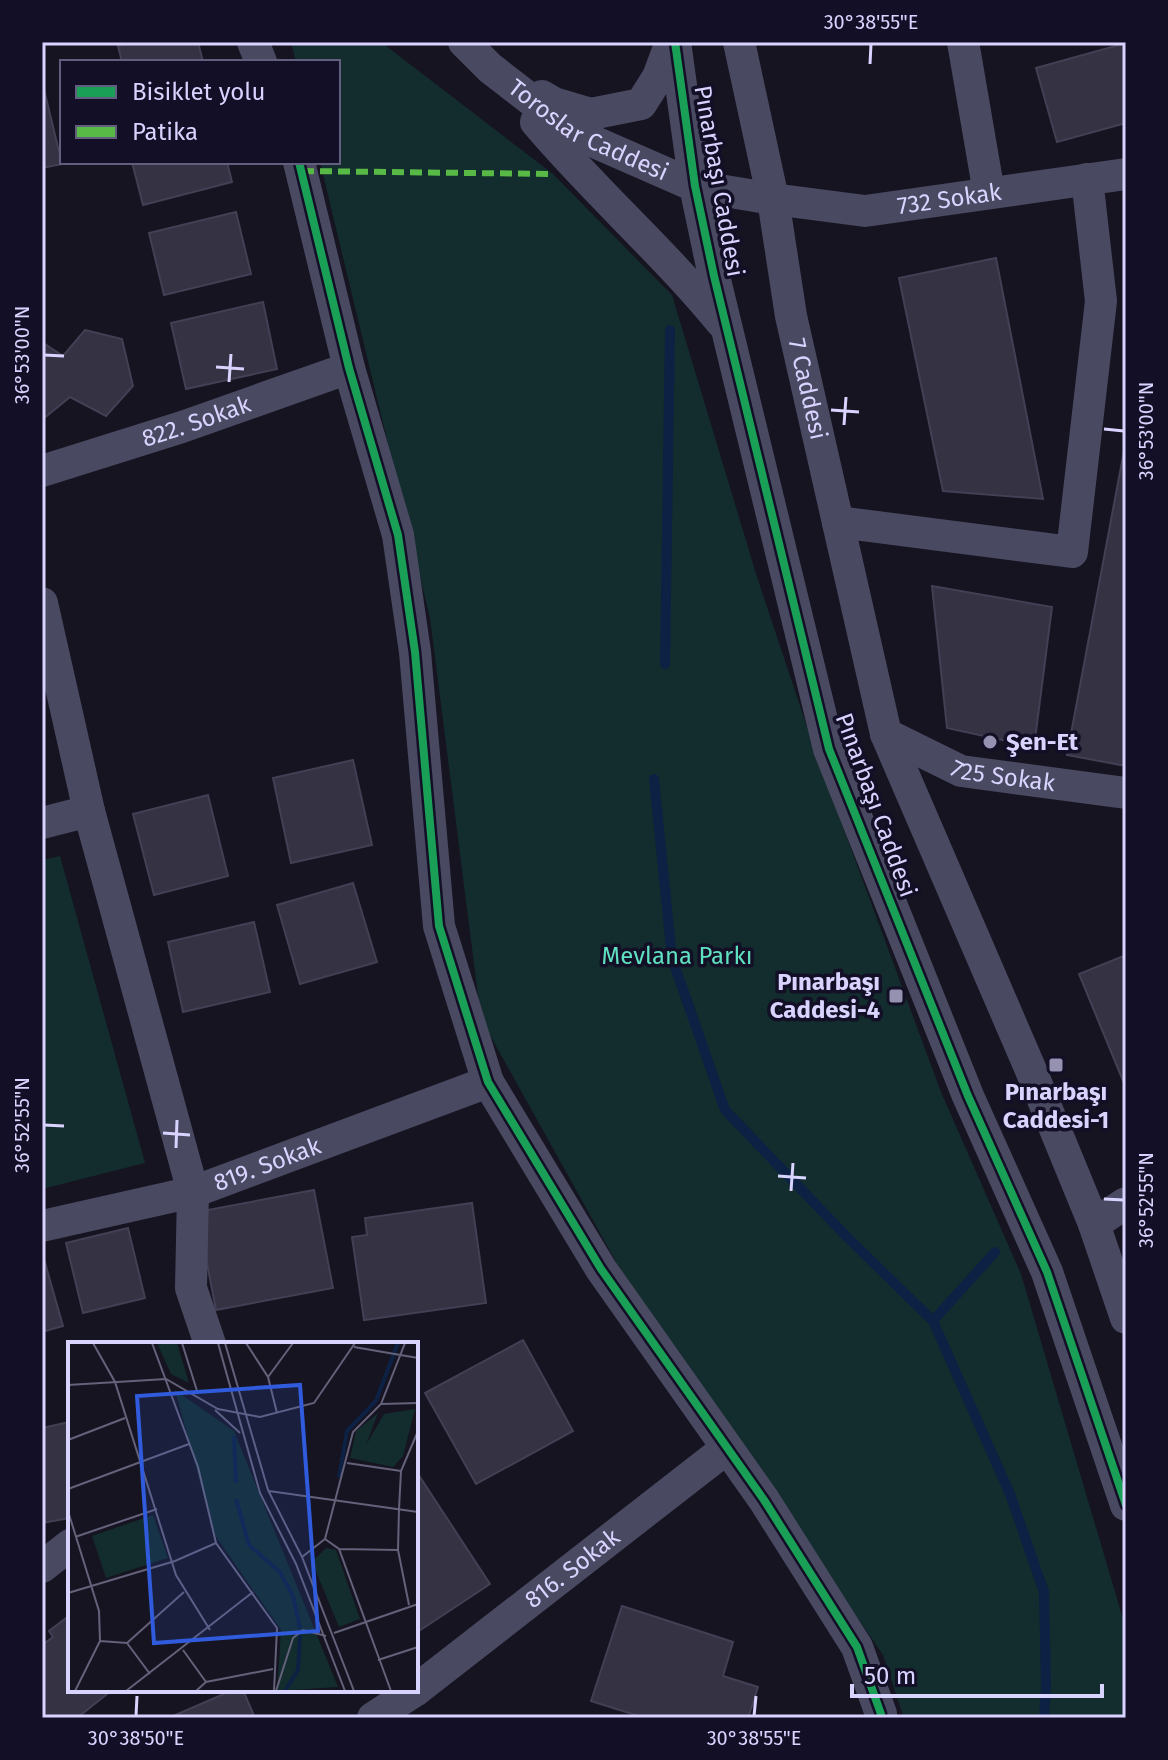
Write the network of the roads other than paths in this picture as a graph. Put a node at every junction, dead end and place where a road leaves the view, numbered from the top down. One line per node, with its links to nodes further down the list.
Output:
1 (464, 42): 5 (street, Toroslar Caddesi)
2 (673, 42): 5 (street); 9 (street, Pınarbaşı Caddesi)
3 (739, 42): 11 (street, 7 Caddesi)
4 (963, 42): 10 (street)
5 (490, 68): 9 (street, Toroslar Caddesi); 12 (street)
6 (299, 164): 13 (street)
7 (1126, 174): 8 (street, 732 Sokak)
8 (1087, 179): 10 (street, 732 Sokak); 15 (street)
9 (695, 186): 11 (street, Toroslar Caddesi); 12 (street, Pınarbaşı Caddesi)
10 (989, 193): 11 (street, 732 Sokak)
11 (773, 199): 15 (street, 7 Caddesi)
12 (728, 330): 29 (street, Pınarbaşı Caddesi)
13 (349, 368): 14 (street, 822. Sokak); 21 (street)
14 (42, 471)
15 (838, 522): 17 (street, 7 Caddesi)
16 (42, 603): 19 (street)
17 (886, 734): 18 (street, 725 Sokak); 24 (street, Pınarbaşı Caddesi)
18 (1126, 793)
19 (89, 811): 20 (street); 22 (street)
20 (42, 823)
21 (488, 1082): 22 (street, 819. Sokak); 28 (street)
22 (193, 1192): 25 (street, 819. Sokak); 27 (street)
23 (1126, 1203): 24 (street)
24 (1094, 1224): 26 (street, Pınarbaşı Caddesi)
25 (42, 1226)
26 (1126, 1318)
27 (209, 1342)
28 (727, 1448): 32 (street, 816. Sokak); 35 (street)
29 (1126, 1505)
30 (68, 1547): 31 (street)
31 (42, 1567)
32 (418, 1685)
33 (409, 1692): 34 (street, 816. Sokak)
34 (373, 1718)
35 (880, 1718)

